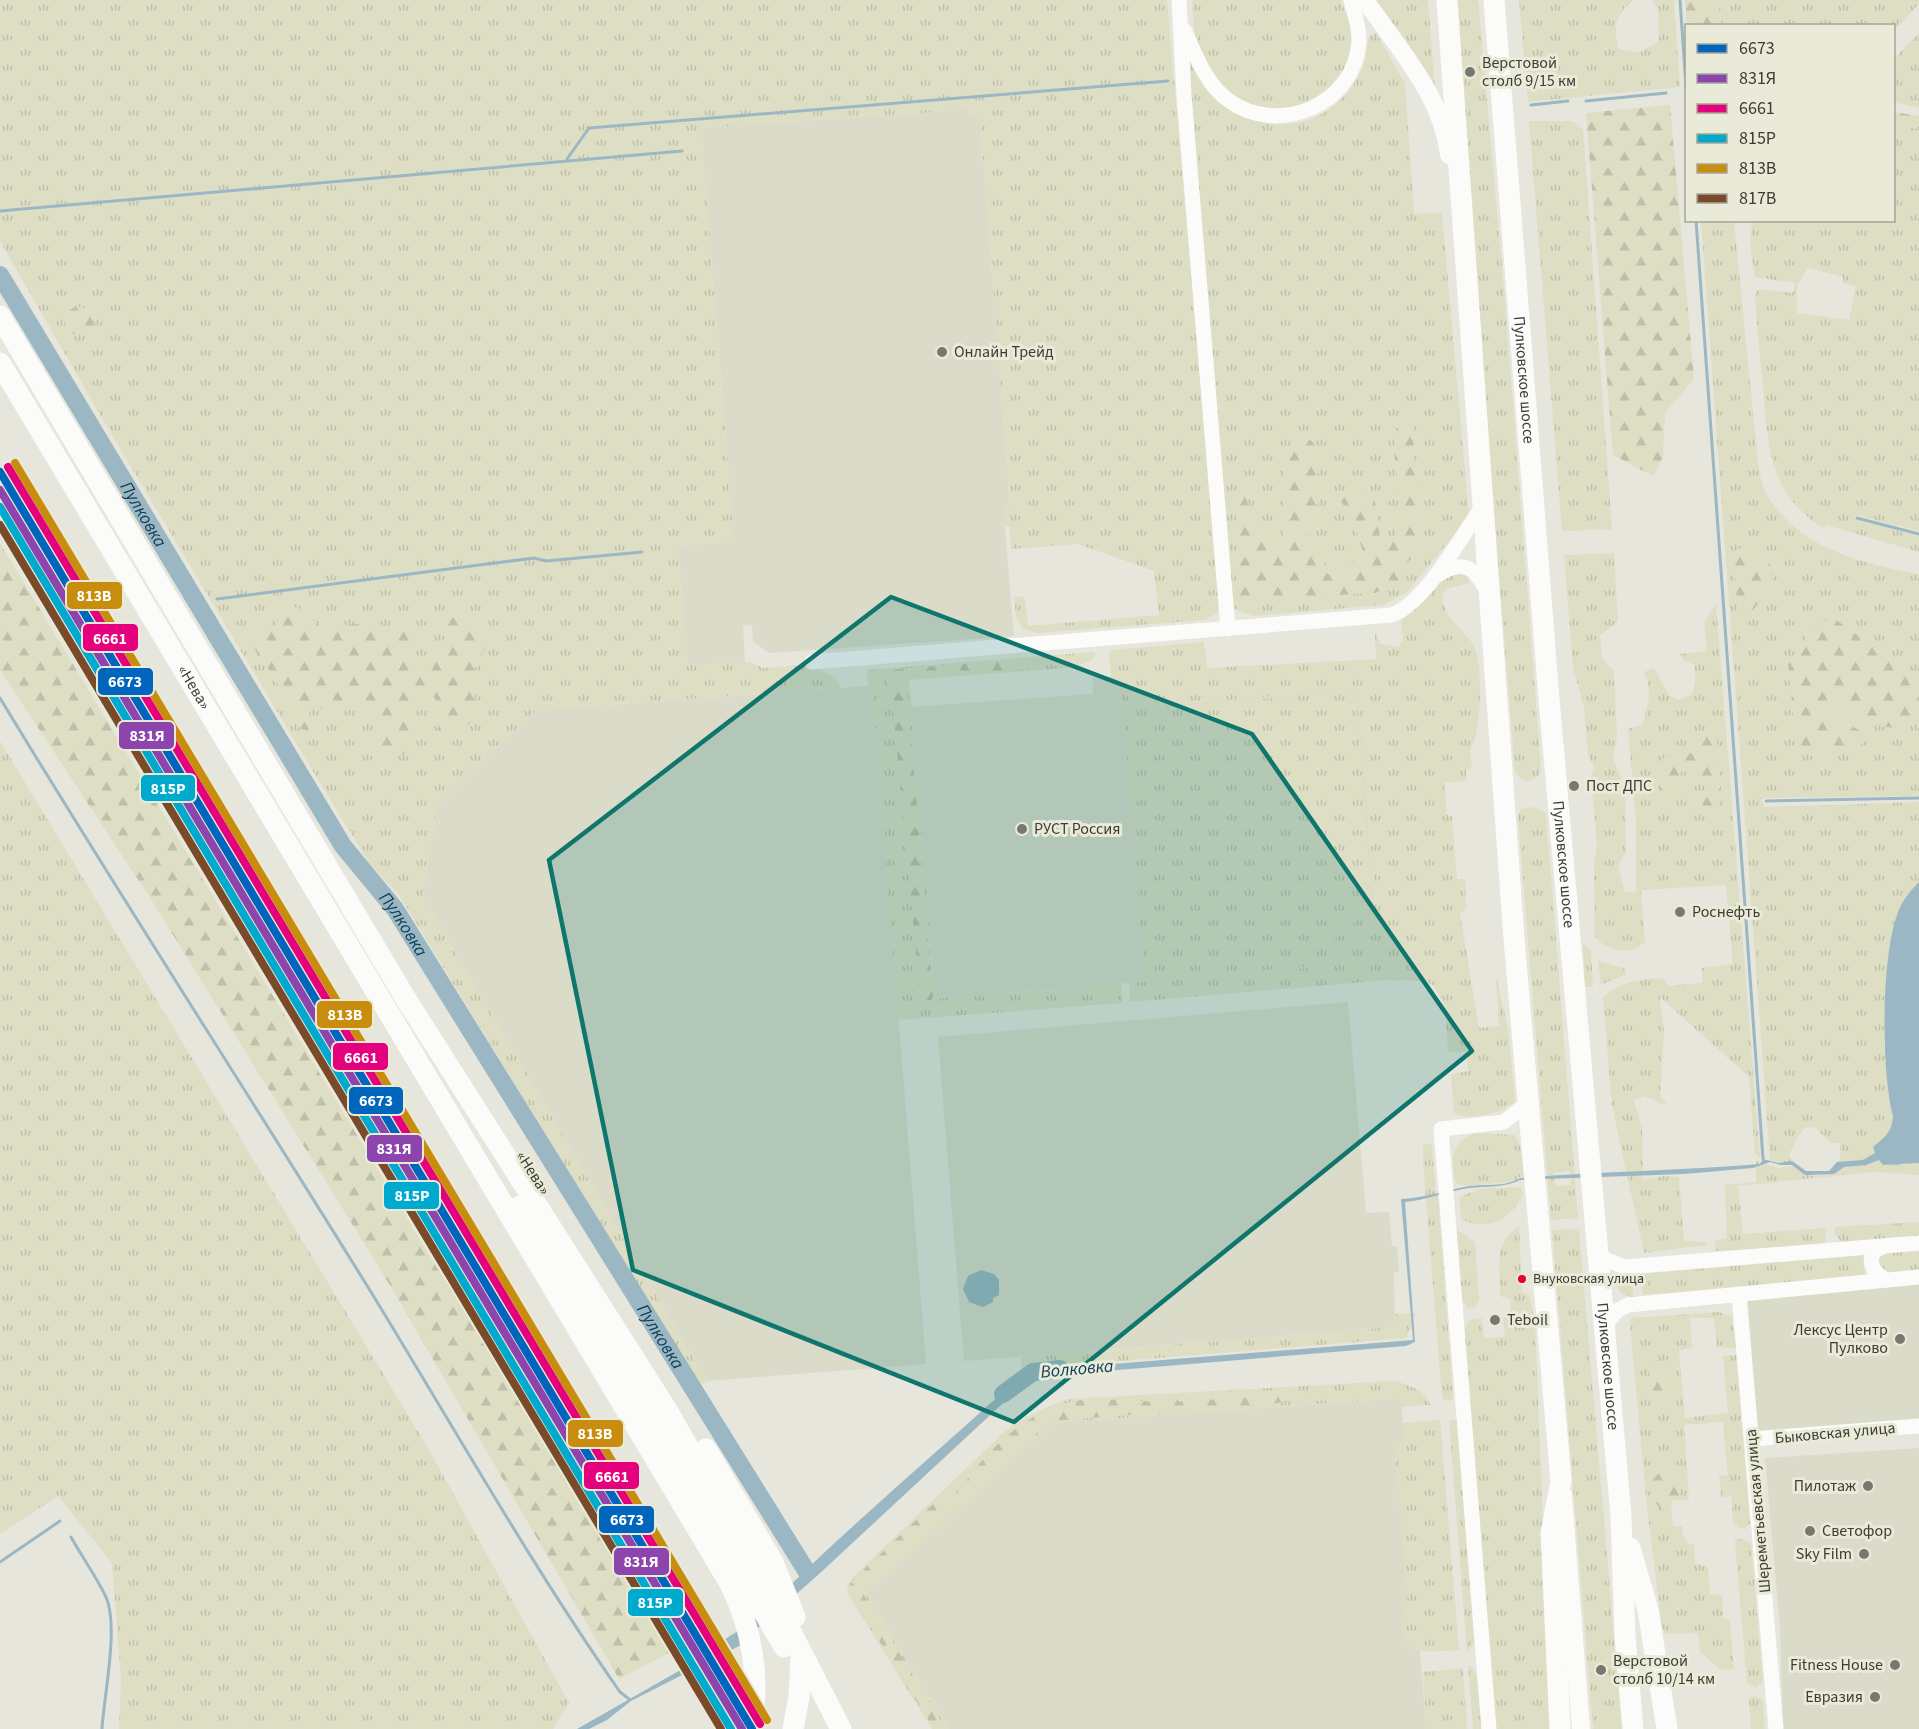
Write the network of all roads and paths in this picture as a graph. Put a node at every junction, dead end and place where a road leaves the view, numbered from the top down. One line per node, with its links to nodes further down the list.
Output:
1 (1179, 0): 6 (street)
2 (1350, 0): 6 (street)
3 (1365, 0): 7 (main road)
4 (1447, 0): 7 (highway)
5 (1494, 0): 20 (highway, Пулковское шоссе)
6 (1181, 25): 13 (street)
7 (1460, 188): 10 (highway)
8 (0, 316): 30 (highway, «Нева»)
9 (0, 363): 30 (highway, «Нева»)
10 (1485, 503): 11 (street); 12 (highway)
11 (1432, 578): 12 (street); 13 (street)
12 (1489, 597): 15 (highway)
13 (1228, 629): 14 (street)
14 (812, 662)
15 (1530, 1101): 16 (street); 17 (highway)
16 (1496, 1124): 17 (street); 35 (street)
17 (1534, 1144): 28 (highway)
18 (1919, 1243): 19 (street)
19 (1885, 1246): 20 (street); 22 (street)
20 (1597, 1252): 24 (highway, Пулковское шоссе)
21 (1919, 1277): 22 (street)
22 (1886, 1280): 23 (street)
23 (1739, 1294): 24 (street); 27 (street, Шереметьевская улица)
24 (1605, 1325): 29 (highway, Пулковское шоссе)
25 (1919, 1426): 27 (street, Быковская улица)
26 (1919, 1435): 27 (street, Быковская улица)
27 (1752, 1444): 40 (street, Шереметьевская улица)
28 (1562, 1481): 36 (highway); 37 (main road)
29 (1621, 1516): 38 (highway, Пулковское шоссе); 39 (highway)
30 (725, 1526): 31 (highway); 32 (highway); 33 (highway); 34 (highway)
31 (751, 1729)
32 (793, 1729)
33 (826, 1729)
34 (841, 1729)
35 (1489, 1729)
36 (1560, 1729)
37 (1581, 1729)
38 (1633, 1729)
39 (1667, 1729)
40 (1776, 1729)

